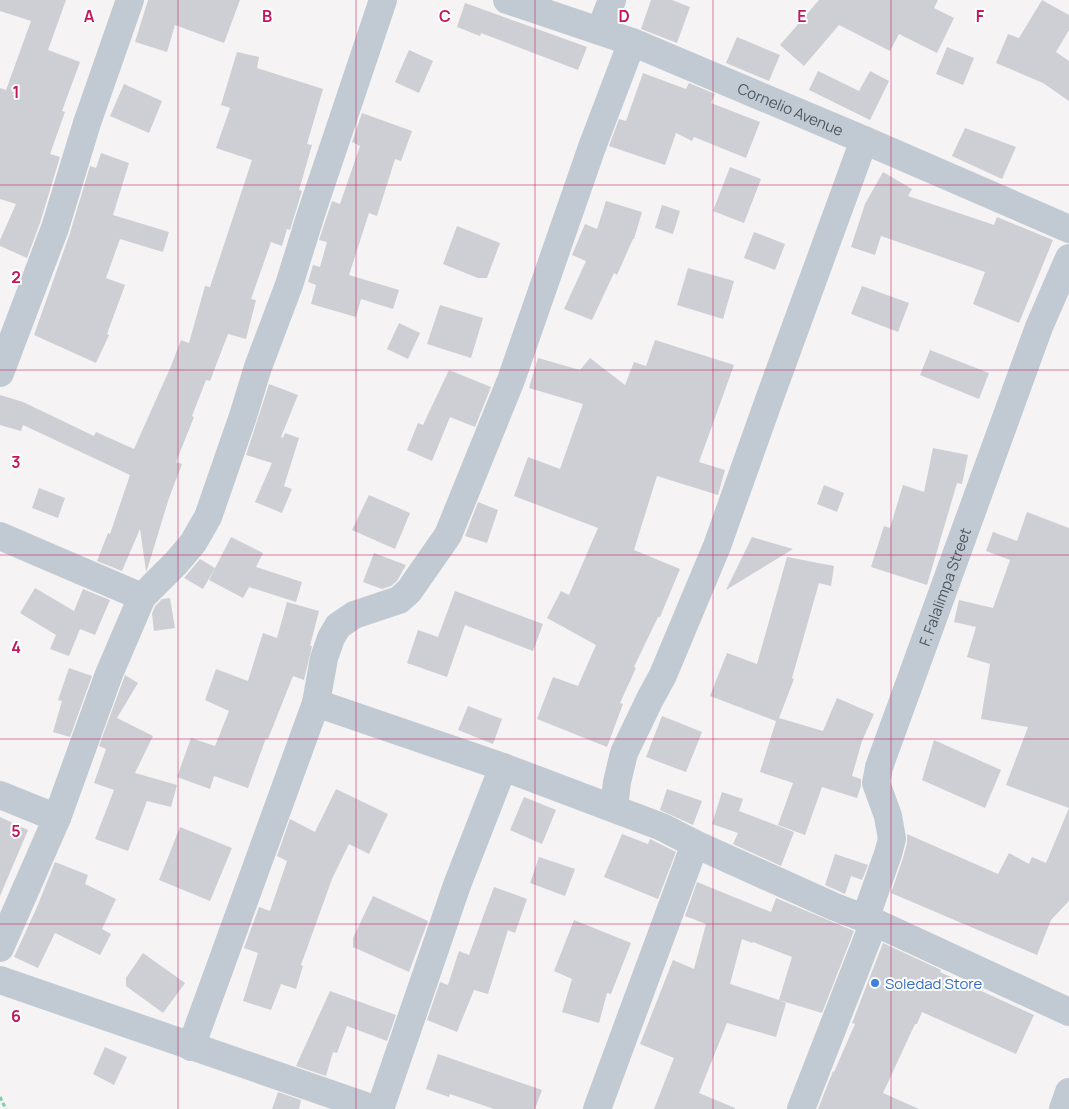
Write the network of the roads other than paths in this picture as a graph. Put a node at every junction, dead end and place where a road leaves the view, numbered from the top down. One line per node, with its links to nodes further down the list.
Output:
1 (130, 0): 10 (street)
2 (383, 0): 12 (street)
3 (507, 0): 5 (street, Cornelio Avenue)
4 (612, 0): 5 (street)
5 (600, 31): 6 (street, Cornelio Avenue)
6 (632, 42): 7 (street, Cornelio Avenue); 13 (street)
7 (864, 140): 8 (street, Cornelio Avenue); 16 (street)
8 (1069, 229)
9 (1069, 258): 19 (street, F. Falalimpa Street)
10 (0, 373)
11 (0, 536): 12 (street)
12 (142, 597): 17 (street)
13 (316, 703): 14 (street); 23 (street)
14 (503, 767): 16 (street); 26 (street)
15 (0, 796): 17 (street)
16 (614, 808): 18 (street)
17 (57, 818): 20 (street)
18 (695, 844): 19 (street); 27 (street)
19 (869, 920): 22 (street); 28 (street, F. Falalimpa Street)
20 (0, 948)
21 (0, 980): 23 (street)
22 (1069, 1012)
23 (192, 1047): 25 (street)
24 (1069, 1092): 29 (street)
25 (374, 1109)
26 (380, 1109)
27 (597, 1109)
28 (801, 1109)
29 (1063, 1109)

